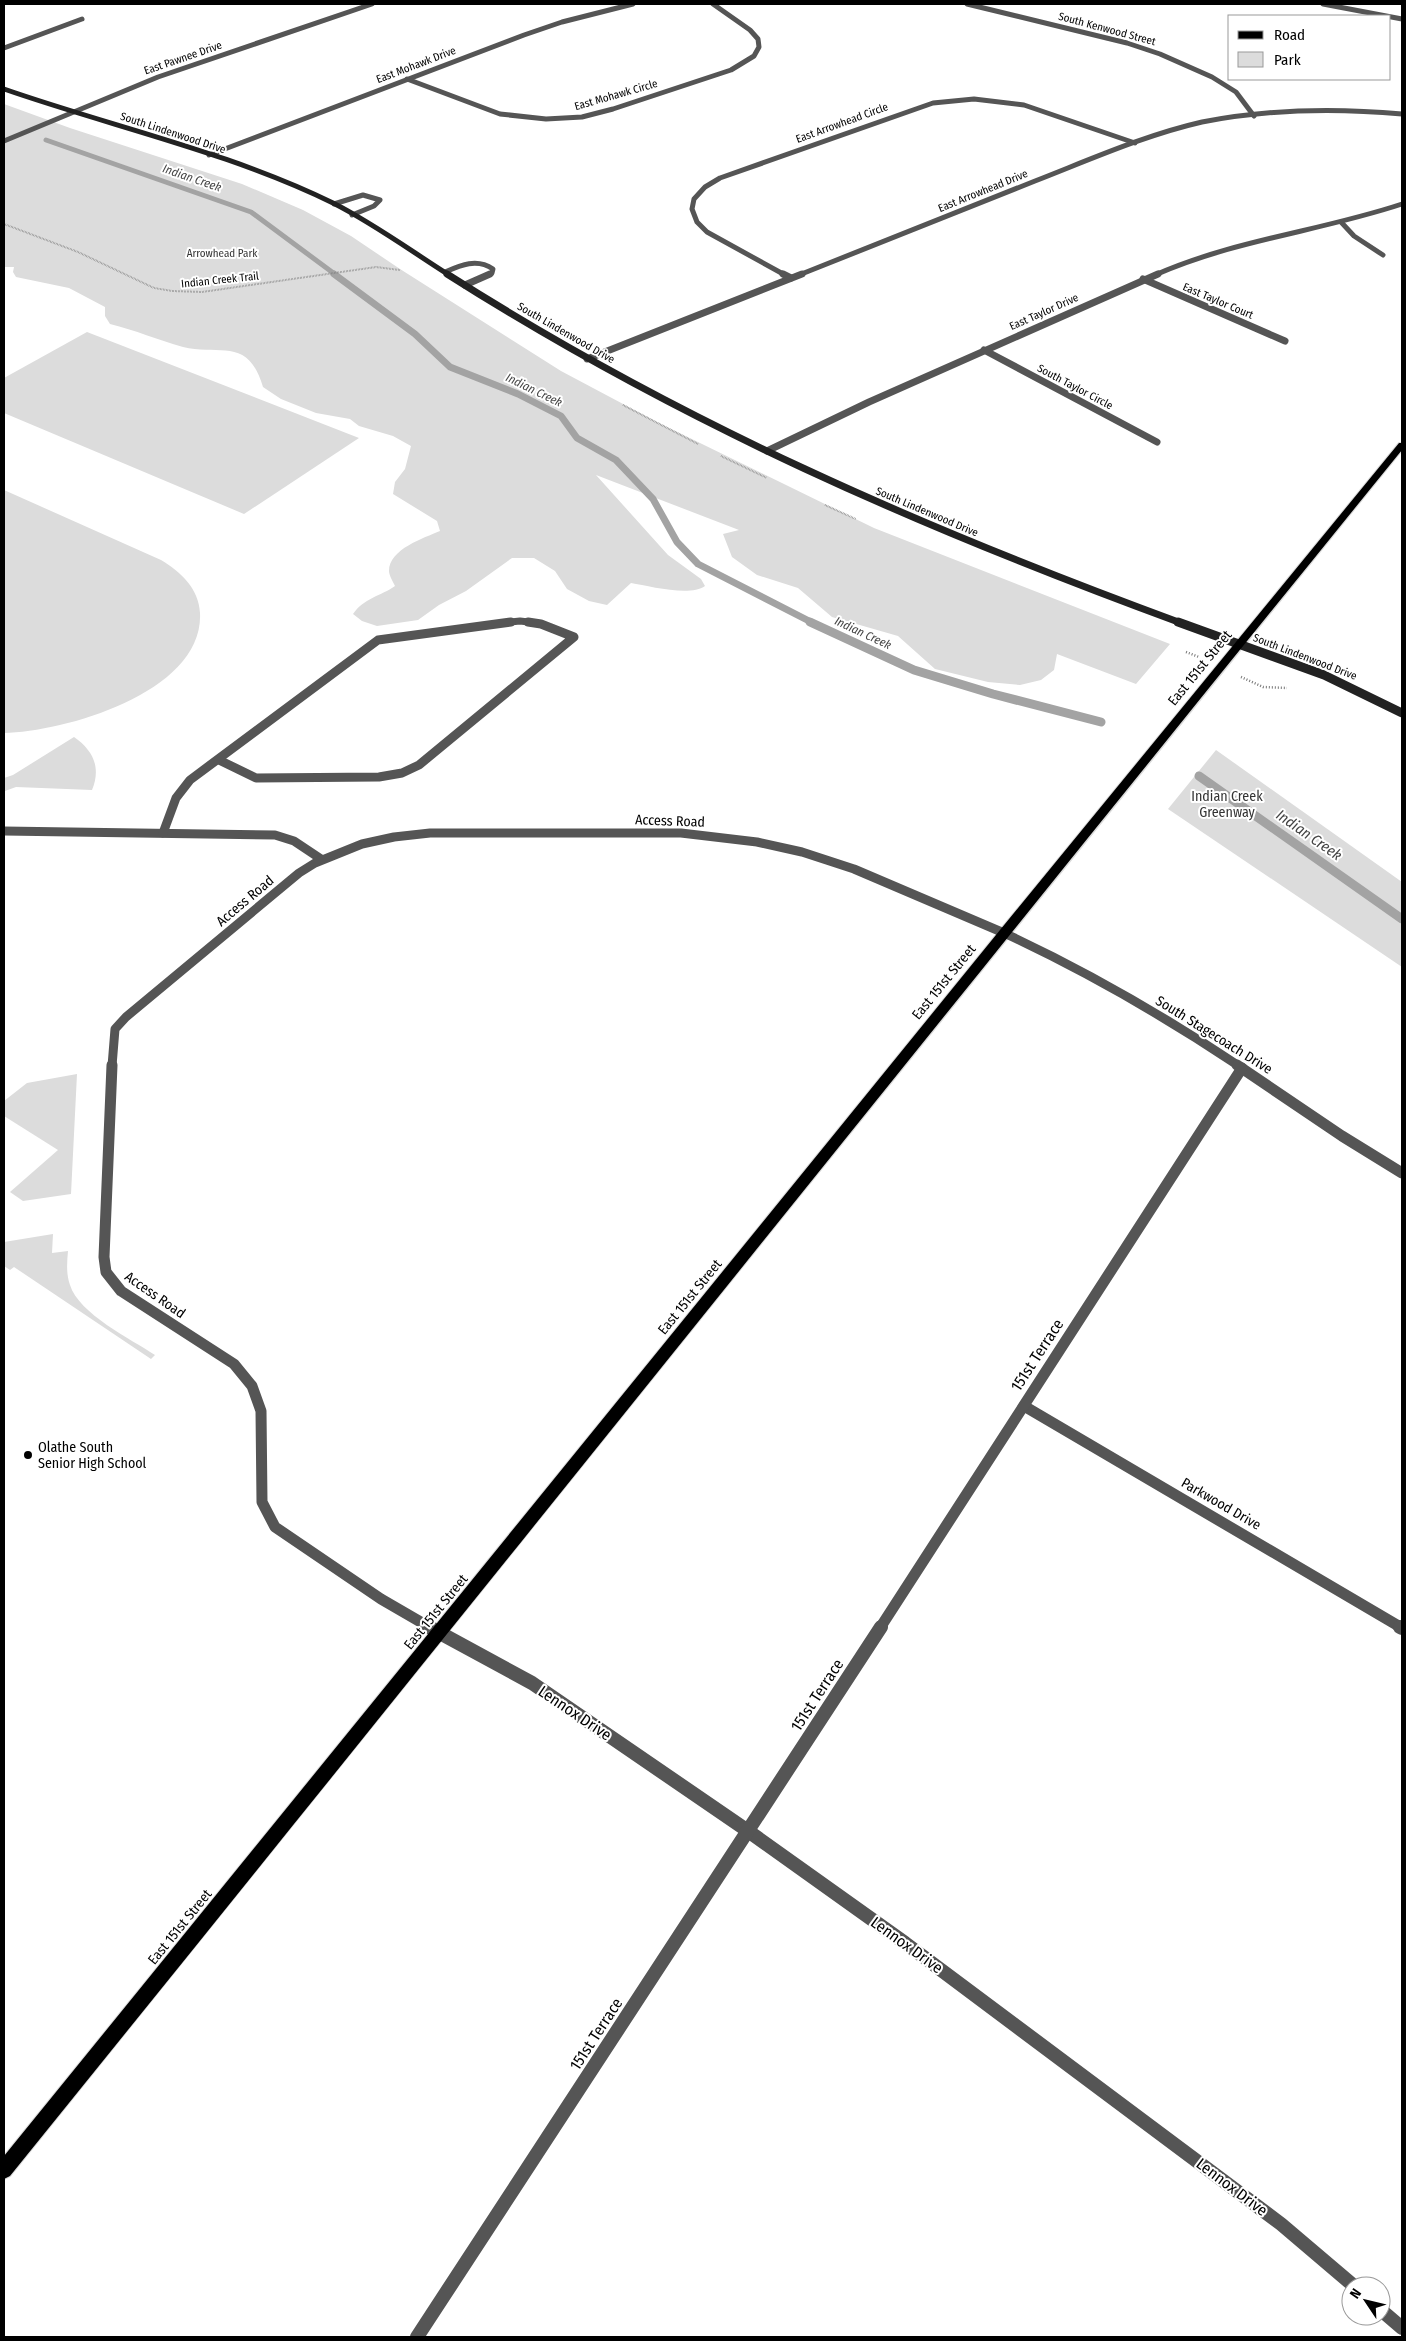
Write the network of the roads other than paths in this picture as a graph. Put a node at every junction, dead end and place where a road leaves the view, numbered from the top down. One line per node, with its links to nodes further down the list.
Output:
1 (348, 4): 7 (street)
2 (372, 4): 7 (street, East Pawnee Drive)
3 (633, 4): 11 (street, East Mohawk Drive)
4 (713, 4): 11 (street, East Mohawk Circle)
5 (967, 4): 15 (street, South Kenwood Street)
6 (1323, 4): 8 (street)
7 (359, 8): 13 (street, East Pawnee Drive)
8 (1381, 15)
9 (82, 19): 10 (street)
10 (4, 48)
11 (407, 79): 18 (street, East Mohawk Drive)
12 (4, 89): 13 (street, South Lindenwood Drive)
13 (70, 113): 16 (street, East Pawnee Drive); 18 (street, South Lindenwood Drive)
14 (1402, 114): 15 (street, East Arrowhead Drive)
15 (1254, 116): 17 (street, East Arrowhead Drive)
16 (4, 141)
17 (1135, 142): 25 (street, East Arrowhead Drive); 25 (street, East Arrowhead Circle)
18 (209, 156): 19 (street, South Lindenwood Drive)
19 (334, 204): 21 (street, South Lindenwood Drive); 21 (street)
20 (1402, 204): 22 (street, East Taylor Drive)
21 (352, 215): 24 (street, South Lindenwood Drive)
22 (1341, 222): 23 (street); 26 (street, East Taylor Drive)
23 (1383, 255)
24 (445, 272): 27 (street, South Lindenwood Drive); 27 (street)
25 (791, 278): 30 (street, East Arrowhead Drive)
26 (1144, 279): 28 (street, East Taylor Court); 29 (street, East Taylor Drive)
27 (465, 285): 30 (street, South Lindenwood Drive)
28 (1285, 341)
29 (984, 350): 31 (street, South Taylor Circle); 33 (street, East Taylor Drive)
30 (587, 359): 33 (street, South Lindenwood Drive)
31 (1157, 442)
32 (1402, 445): 34 (main road, East 151st Street)
33 (767, 451): 34 (street, South Lindenwood Drive)
34 (1241, 644): 35 (street, South Lindenwood Drive); 40 (main road, East 151st Street)
35 (1402, 713)
36 (219, 760): 36 (street); 38 (street)
37 (4, 831): 38 (street)
38 (164, 833): 39 (street)
39 (321, 859): 40 (street, Access Road); 45 (street, Access Road)
40 (1004, 933): 41 (street, South Stagecoach Drive); 45 (main road, East 151st Street)
41 (1242, 1068): 42 (street, South Stagecoach Drive); 43 (street, 151st Terrace)
42 (1402, 1173)
43 (1024, 1406): 44 (street, Parkwood Drive); 46 (street, 151st Terrace)
44 (1402, 1628)
45 (440, 1633): 46 (street, Lennox Drive); 47 (main road, East 151st Street)
46 (748, 1832): 48 (street, Lennox Drive); 51 (street, 151st Terrace)
47 (4, 2170)
48 (1342, 2276)
49 (1391, 2319): 50 (street)
50 (1402, 2328)
51 (417, 2337)

